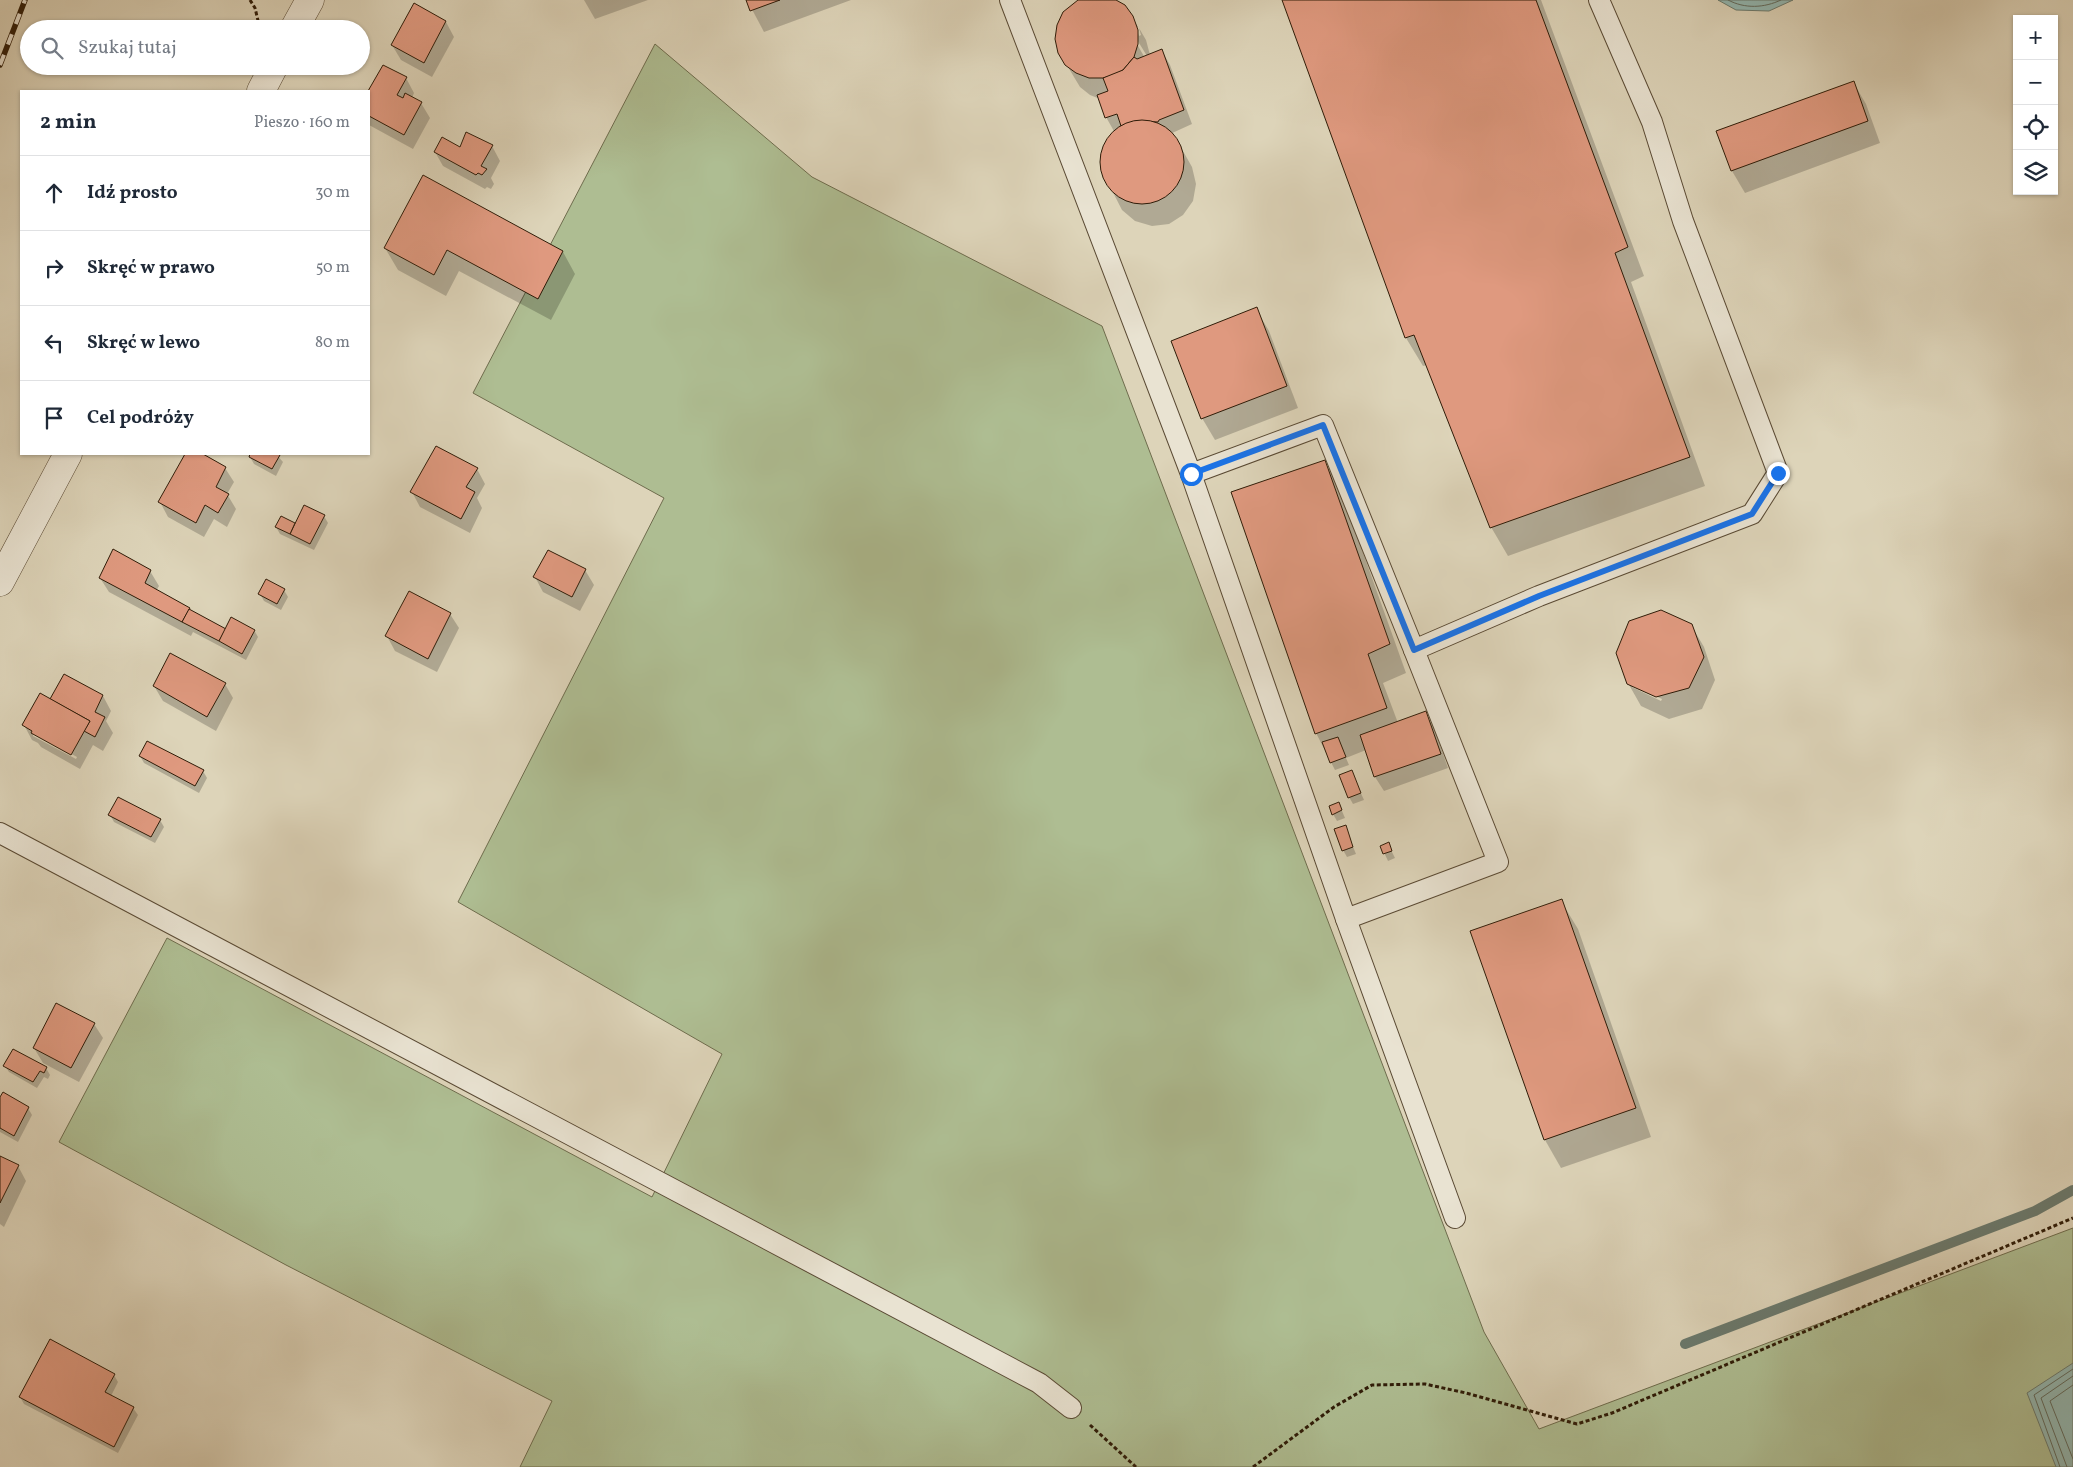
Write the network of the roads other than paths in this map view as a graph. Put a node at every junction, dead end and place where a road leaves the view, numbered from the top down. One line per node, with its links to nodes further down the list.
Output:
1 (310, 0): 4 (street)
2 (1010, 0): 8 (lane)
3 (1599, 0): 10 (lane)
4 (299, 20)
5 (269, 75): 6 (street)
6 (262, 90)
7 (67, 455): 9 (street)
8 (1191, 474): 10 (lane); 12 (lane)
9 (0, 582)
10 (1414, 650): 12 (lane)
11 (0, 833): 14 (lane)
12 (1346, 919): 13 (lane)
13 (1455, 1218)
14 (1072, 1408)

